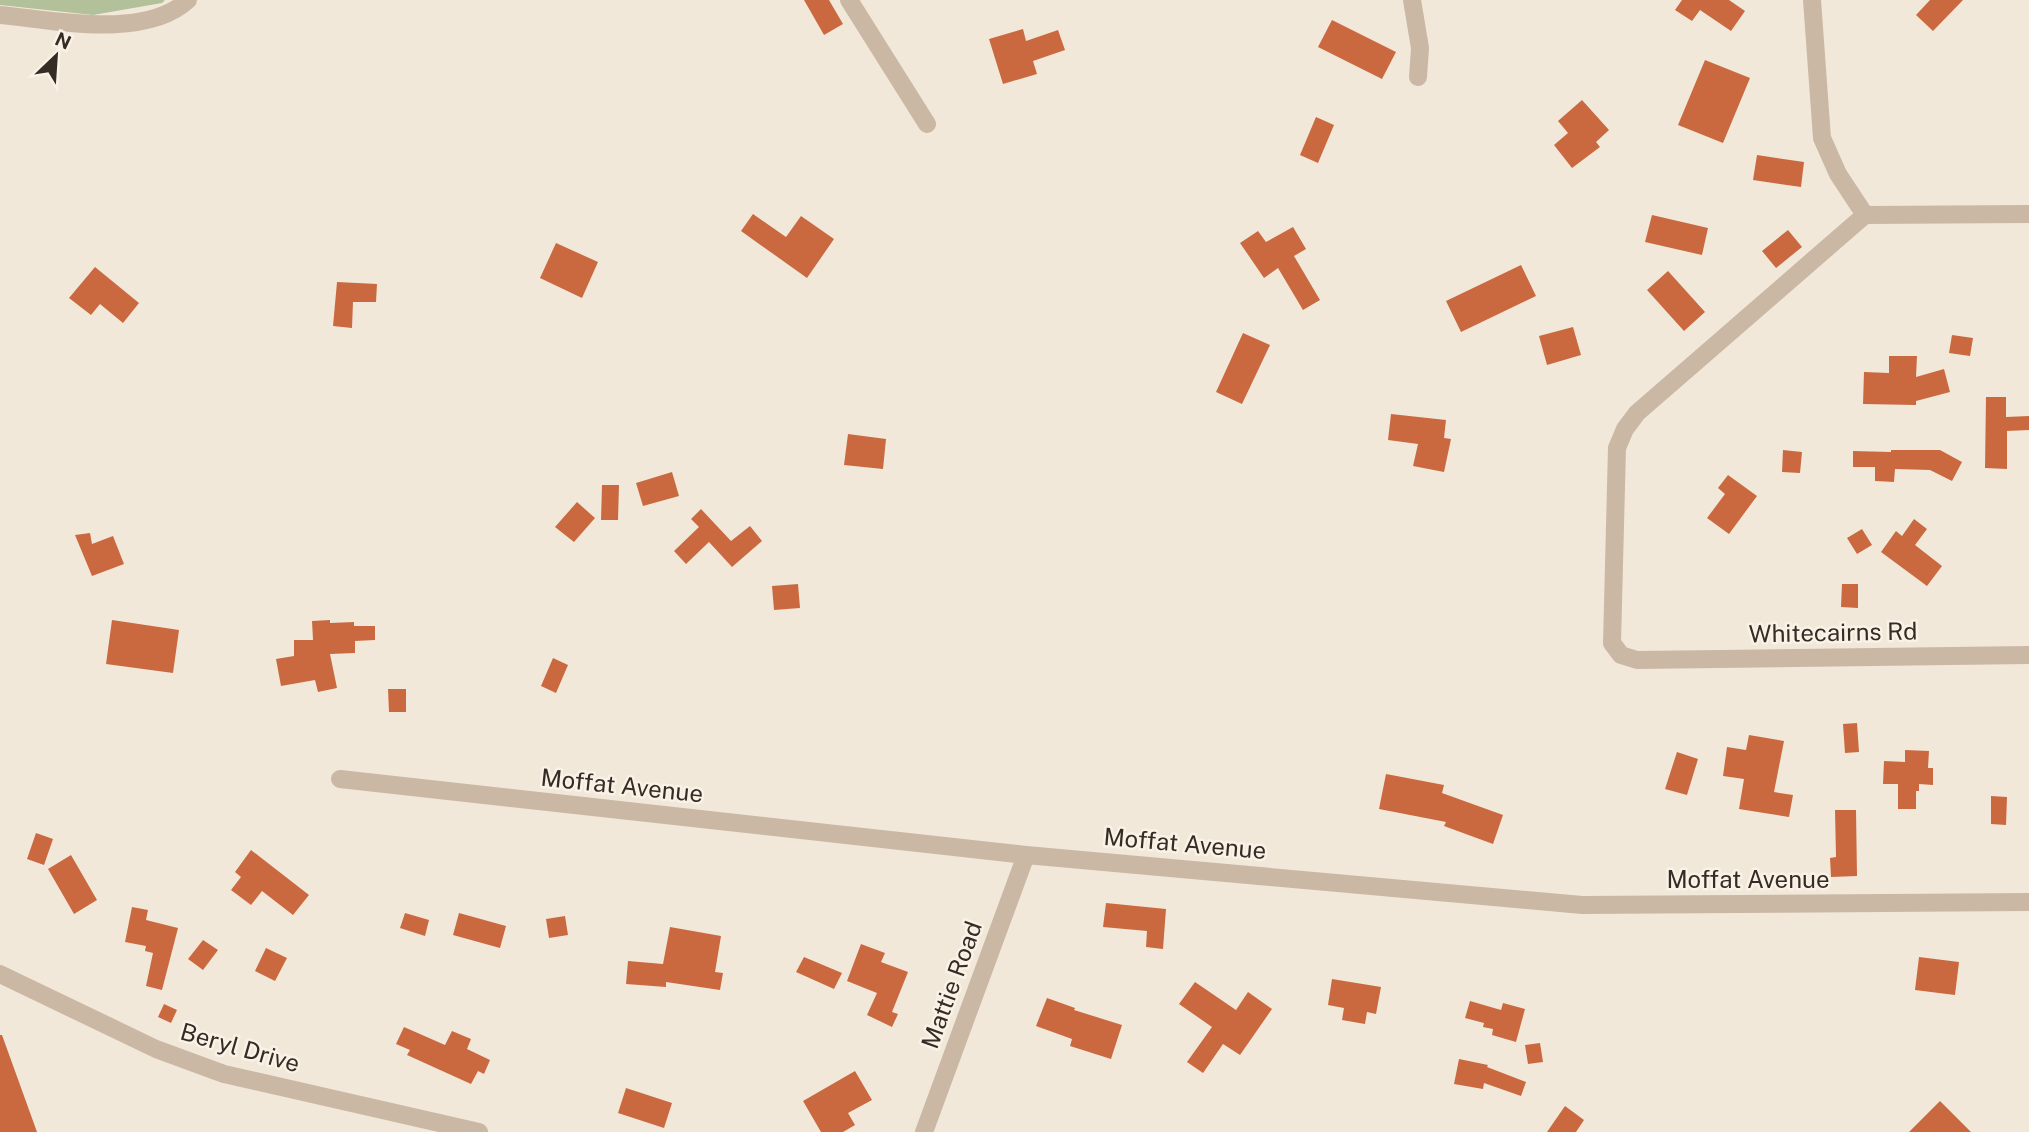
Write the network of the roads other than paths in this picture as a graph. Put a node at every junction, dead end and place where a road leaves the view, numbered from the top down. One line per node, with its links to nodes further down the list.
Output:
1 (188, 0): 5 (street)
2 (849, 0): 7 (street)
3 (1412, 0): 6 (street)
4 (1811, 0): 9 (street)
5 (0, 15)
6 (1418, 77)
7 (927, 124)
8 (2029, 214): 9 (street)
9 (1865, 215): 10 (street, Whitecairns Rd)
10 (2029, 655)
11 (340, 779): 12 (street, Moffat Avenue)
12 (1026, 855): 13 (street, Moffat Avenue); 16 (street, Mattie Road)
13 (2029, 902)
14 (0, 974): 15 (street, Beryl Drive)
15 (479, 1132)
16 (924, 1132)

